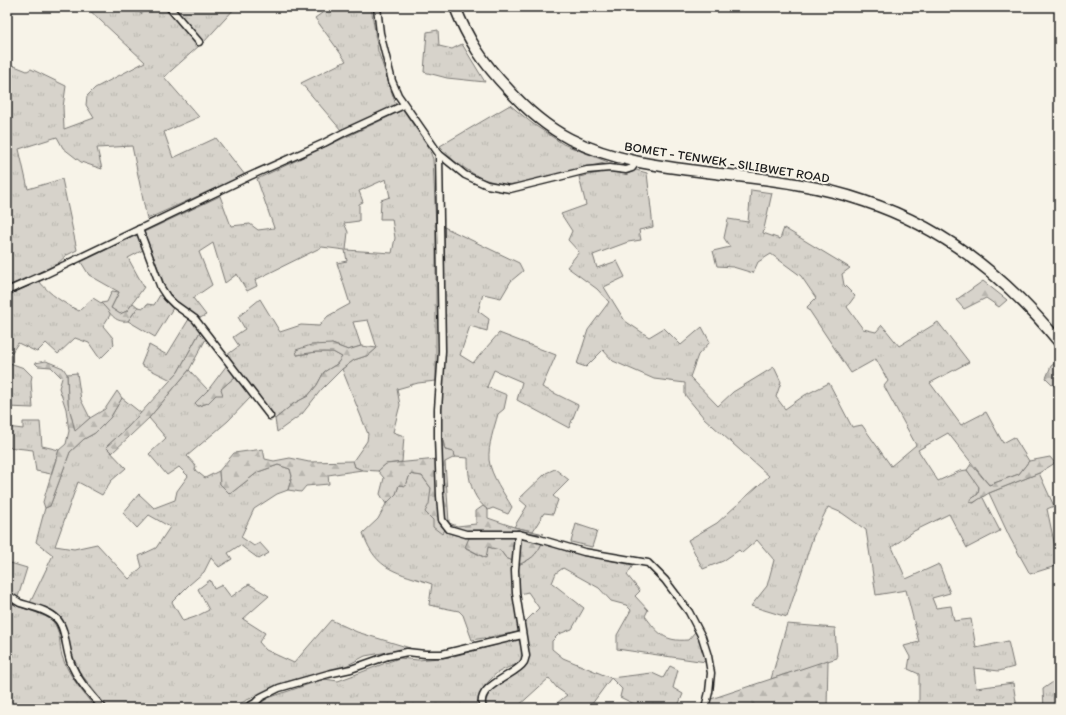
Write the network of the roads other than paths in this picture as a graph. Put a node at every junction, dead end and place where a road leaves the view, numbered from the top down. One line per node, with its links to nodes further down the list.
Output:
1 (169, 7): 4 (street)
2 (376, 7): 5 (street)
3 (456, 7): 7 (main road, BOMET - TENWEK - SILIBWET ROAD)
4 (199, 42)
5 (404, 105): 6 (street); 8 (street)
6 (439, 154): 7 (street); 12 (street)
7 (637, 162): 10 (main road, BOMET - TENWEK - SILIBWET ROAD)
8 (139, 229): 9 (street); 11 (street)
9 (7, 291)
10 (1059, 342)
11 (270, 416)
12 (518, 534): 14 (street); 18 (street)
13 (7, 594): 15 (street)
14 (522, 635): 16 (street); 17 (street)
15 (103, 708)
16 (246, 708)
17 (484, 708)
18 (705, 708)

